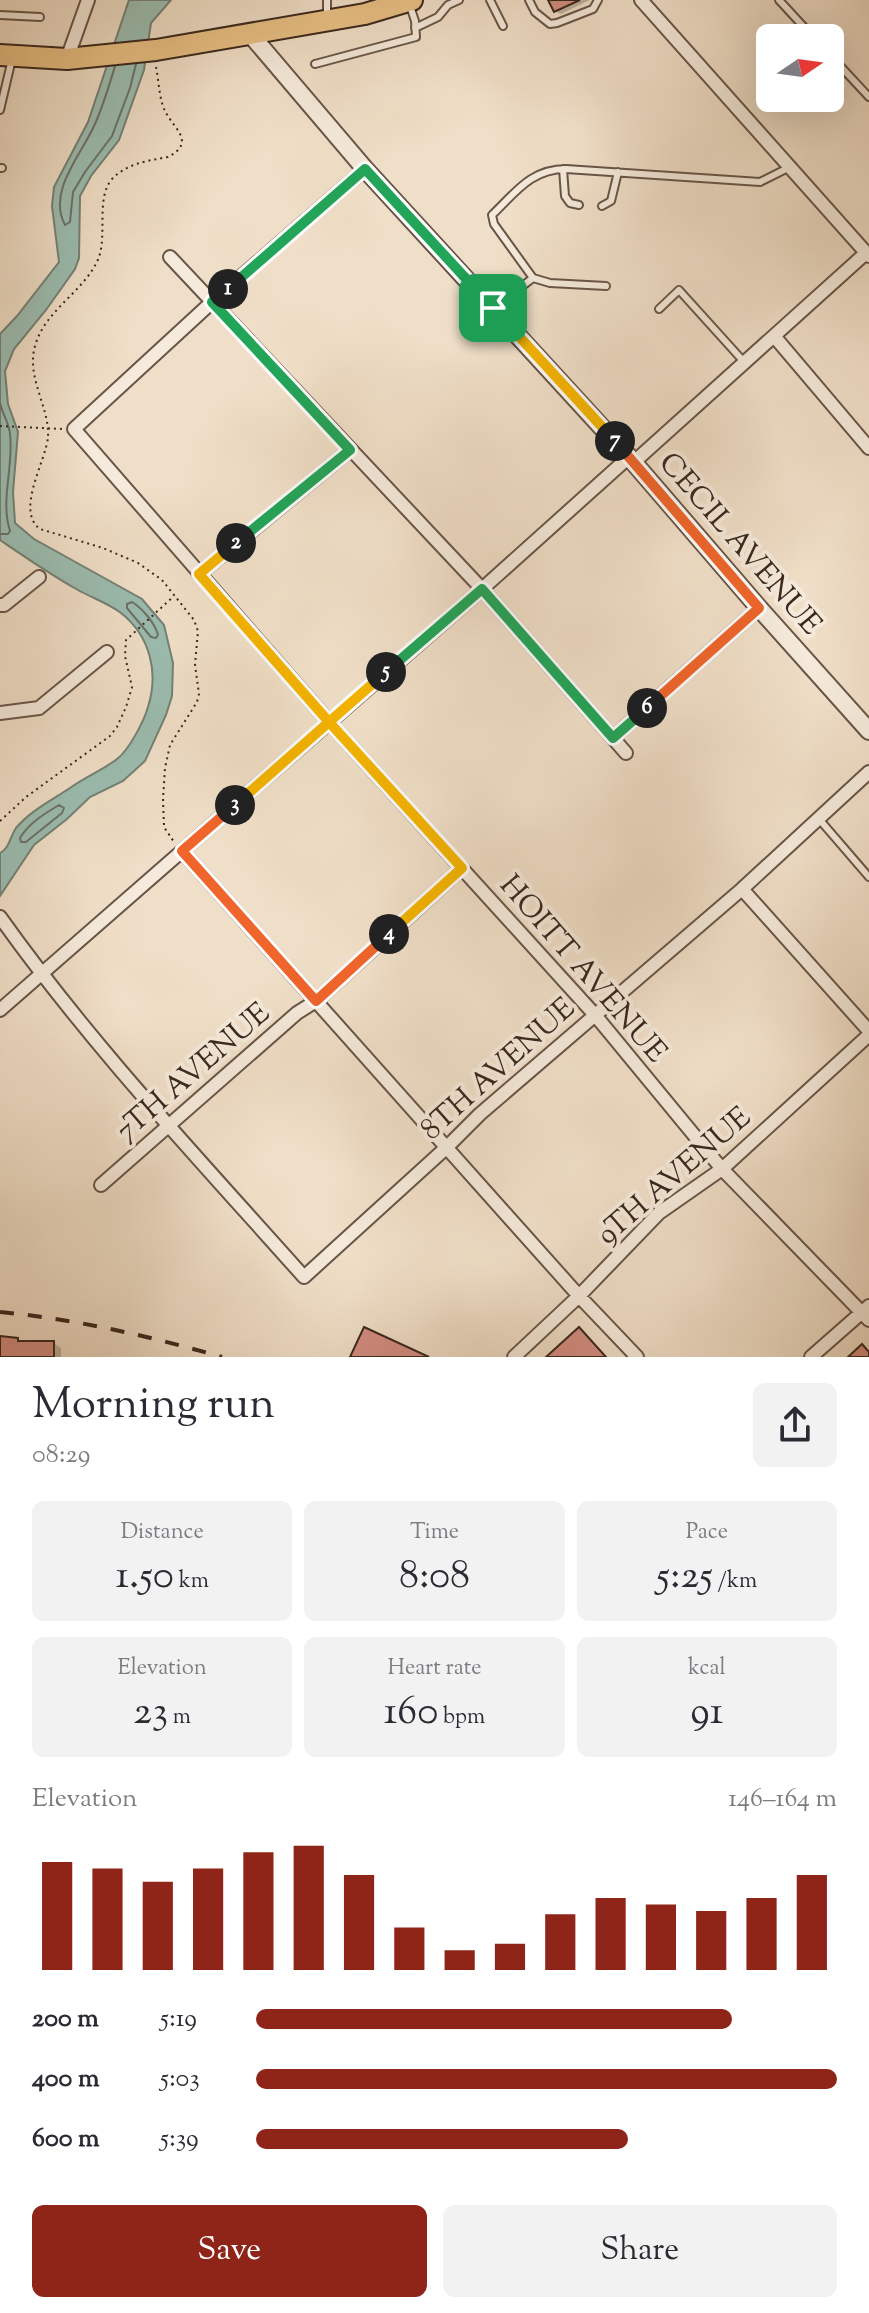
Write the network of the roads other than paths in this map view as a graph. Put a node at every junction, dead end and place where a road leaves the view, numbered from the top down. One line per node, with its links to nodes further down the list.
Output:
1 (88, 0): 17 (street)
2 (459, 0): 14 (lane)
3 (490, 0): 13 (lane)
4 (529, 0): 5 (lane)
5 (598, 0)
6 (641, 0): 22 (street)
7 (779, 0): 12 (lane)
8 (410, 1): 9 (main road); 14 (lane)
9 (327, 10): 15 (main road)
10 (0, 15): 11 (lane)
11 (40, 17)
12 (801, 24)
13 (503, 26)
14 (415, 28): 18 (lane)
15 (251, 35): 17 (main road); 23 (street, CECIL AVENUE)
16 (6, 55): 17 (main road); 21 (lane)
17 (67, 59)
18 (315, 64)
19 (844, 70): 20 (lane)
20 (869, 97)
21 (0, 110)
22 (790, 167): 25 (lane); 28 (street)
23 (365, 169): 32 (street); 33 (street, CECIL AVENUE)
24 (563, 169): 25 (lane); 26 (lane); 30 (lane)
25 (618, 172): 27 (lane)
26 (579, 205)
27 (602, 206)
28 (868, 255): 35 (street)
29 (170, 257): 32 (street)
30 (533, 278): 31 (lane); 33 (lane)
31 (606, 286)
32 (212, 302): 38 (street); 40 (street, HOITT AVENUE)
33 (493, 308): 39 (street, CECIL AVENUE)
34 (659, 309): 36 (lane)
35 (774, 336): 36 (street); 37 (street)
36 (745, 363): 39 (street)
37 (869, 448)
38 (350, 450): 40 (street); 42 (street)
39 (631, 460): 42 (street); 44 (street, CECIL AVENUE)
40 (199, 574): 47 (street, HOITT AVENUE)
41 (39, 577): 43 (street)
42 (482, 589): 47 (street); 49 (street)
43 (0, 605)
44 (759, 608): 48 (street, CECIL AVENUE); 49 (street)
45 (107, 652): 46 (street)
46 (0, 713)
47 (329, 722): 53 (street); 54 (street, HOITT AVENUE)
48 (869, 731)
49 (613, 738): 50 (street)
50 (626, 753)
51 (869, 772): 52 (street, 8TH AVENUE)
52 (818, 819): 55 (lane); 56 (street, 8TH AVENUE)
53 (182, 851): 58 (street); 59 (street)
54 (462, 868): 59 (street, 7TH AVENUE); 61 (street, HOITT AVENUE)
55 (869, 877)
56 (742, 889): 61 (street, 8TH AVENUE); 62 (street)
57 (0, 917): 58 (street)
58 (41, 974): 60 (street); 63 (street)
59 (316, 1001): 63 (street, 7TH AVENUE); 64 (street)
60 (0, 1010)
61 (595, 1015): 64 (street, 8TH AVENUE); 65 (street, HOITT AVENUE)
62 (869, 1033): 65 (street, 9TH AVENUE)
63 (170, 1127): 64 (street, 8TH AVENUE); 66 (street, 7TH AVENUE)
64 (447, 1147): 67 (street)
65 (722, 1169): 67 (street, 9TH AVENUE); 68 (street, HOITT AVENUE)
66 (101, 1185)
67 (579, 1296): 69 (street); 70 (street, 9TH AVENUE)
68 (867, 1313): 71 (street)
69 (635, 1356)
70 (514, 1357)
71 (811, 1357)

